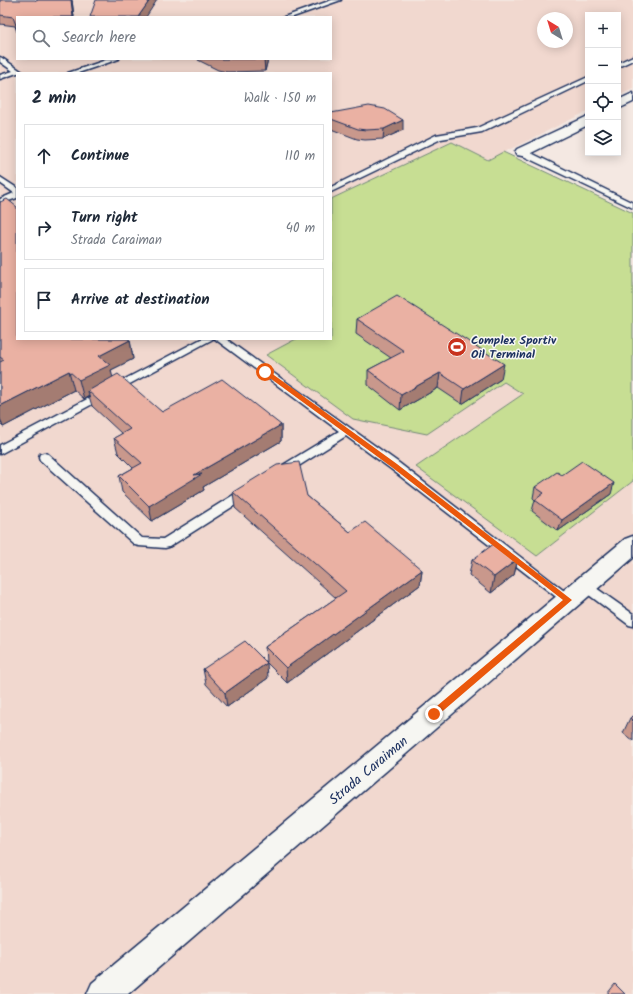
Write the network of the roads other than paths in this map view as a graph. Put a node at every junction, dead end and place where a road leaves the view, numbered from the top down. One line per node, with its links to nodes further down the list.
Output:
1 (338, 0): 2 (lane)
2 (290, 16)
3 (633, 58): 6 (lane)
4 (0, 59): 7 (lane)
5 (113, 60): 8 (lane)
6 (621, 64)
7 (19, 72)
8 (74, 72)
9 (16, 73): 10 (lane)
10 (0, 77)
11 (585, 80): 17 (lane)
12 (633, 97): 13 (street)
13 (621, 103)
14 (585, 121): 15 (street)
15 (522, 152): 21 (lane)
16 (0, 179): 18 (lane)
17 (332, 190)
18 (16, 191)
19 (16, 195): 20 (lane)
20 (0, 202)
21 (633, 206)
22 (206, 340): 25 (lane)
23 (221, 340): 24 (lane)
24 (346, 431): 27 (lane); 30 (lane)
25 (0, 450)
26 (44, 457): 28 (lane)
27 (272, 477)
28 (259, 485)
29 (633, 545): 30 (street, Strada Caraiman)
30 (577, 593): 31 (lane); 32 (street, Strada Caraiman)
31 (633, 621)
32 (103, 994)

